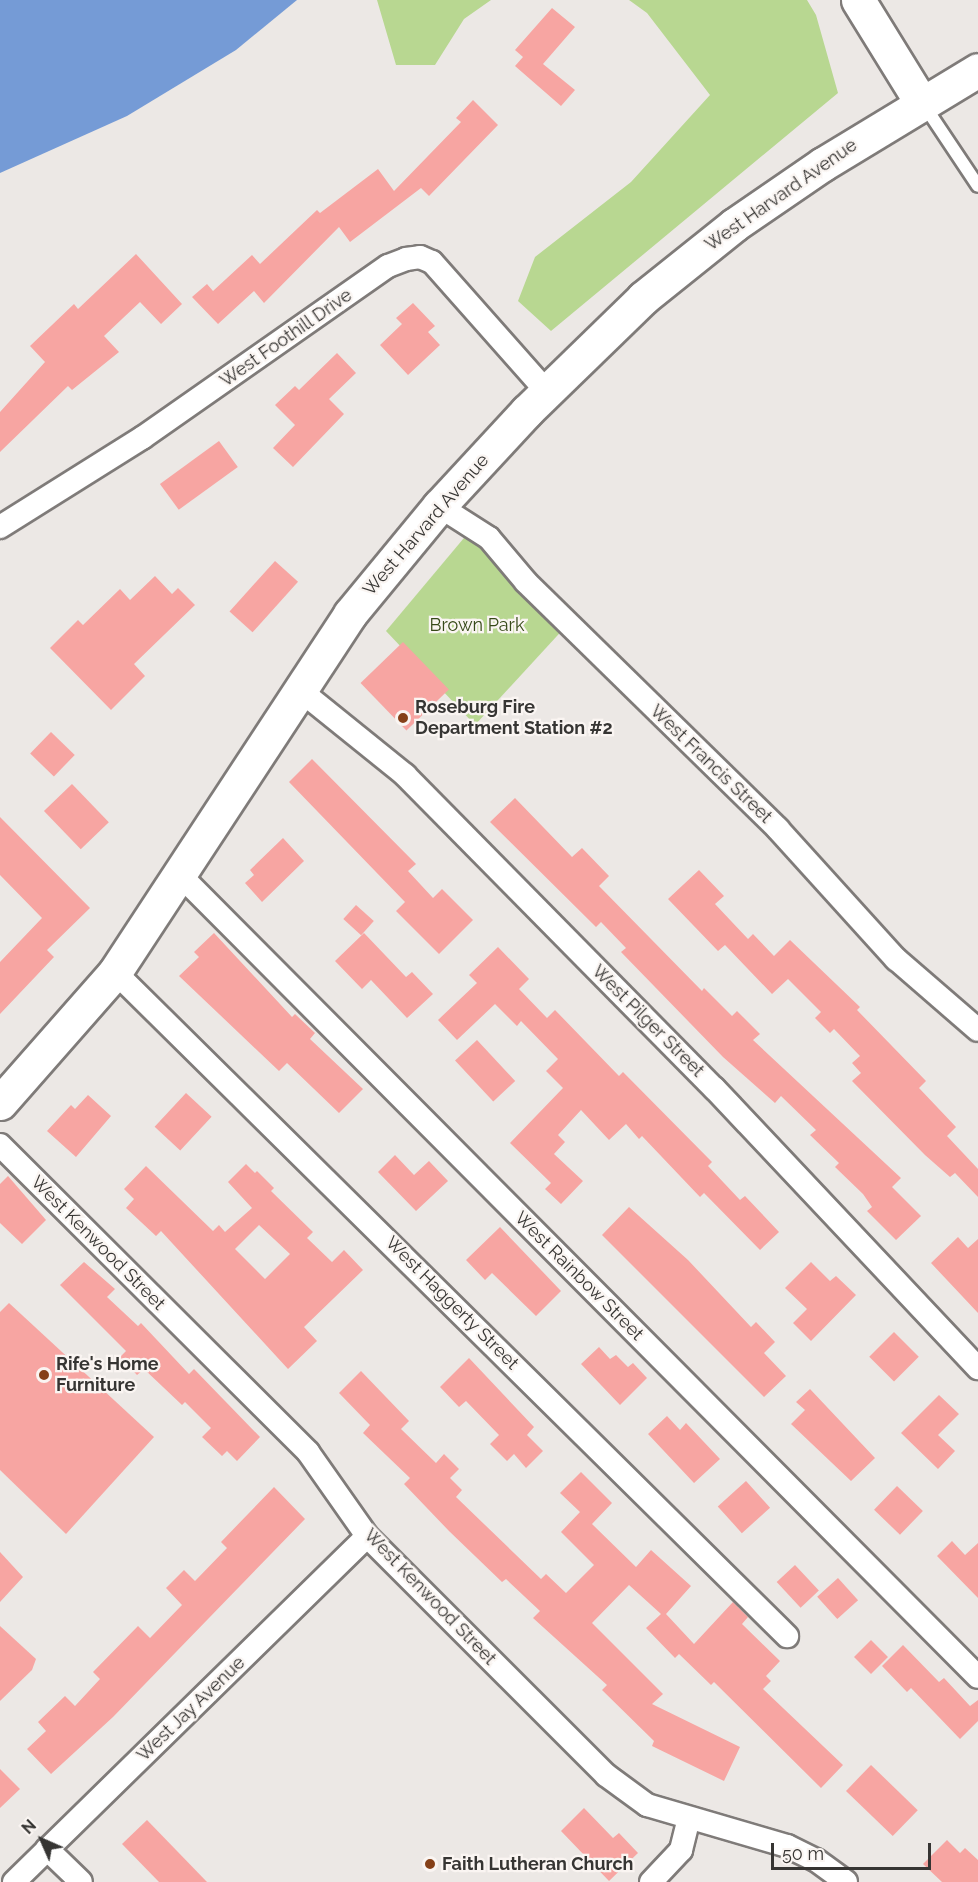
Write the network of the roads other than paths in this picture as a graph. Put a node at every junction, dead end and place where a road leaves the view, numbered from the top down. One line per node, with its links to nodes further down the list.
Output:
1 (858, 0): 3 (main road)
2 (978, 70): 3 (main road, West Harvard Avenue)
3 (921, 102): 4 (lane); 5 (main road, West Harvard Avenue)
4 (978, 186)
5 (546, 391): 6 (main road, West Harvard Avenue); 7 (street, West Foothill Drive)
6 (439, 506): 8 (main road, West Harvard Avenue); 11 (street, West Francis Street)
7 (0, 527)
8 (301, 691): 9 (main road, West Harvard Avenue); 14 (street, West Pilger Street)
9 (180, 875): 10 (main road, West Harvard Avenue); 17 (street, West Rainbow Street)
10 (115, 972): 12 (main road, West Harvard Avenue); 16 (street, West Haggerty Street)
11 (978, 1030)
12 (3, 1094)
13 (0, 1145): 15 (street, West Kenwood Street)
14 (978, 1368)
15 (367, 1536): 18 (street, West Kenwood Street); 19 (street, West Jay Avenue)
16 (787, 1636)
17 (978, 1677)
18 (689, 1819): 22 (street); 23 (street, West Kenwood Street)
19 (47, 1849): 20 (street, West Jay Avenue); 21 (street)
20 (14, 1882)
21 (81, 1882)
22 (651, 1882)
23 (846, 1882)

